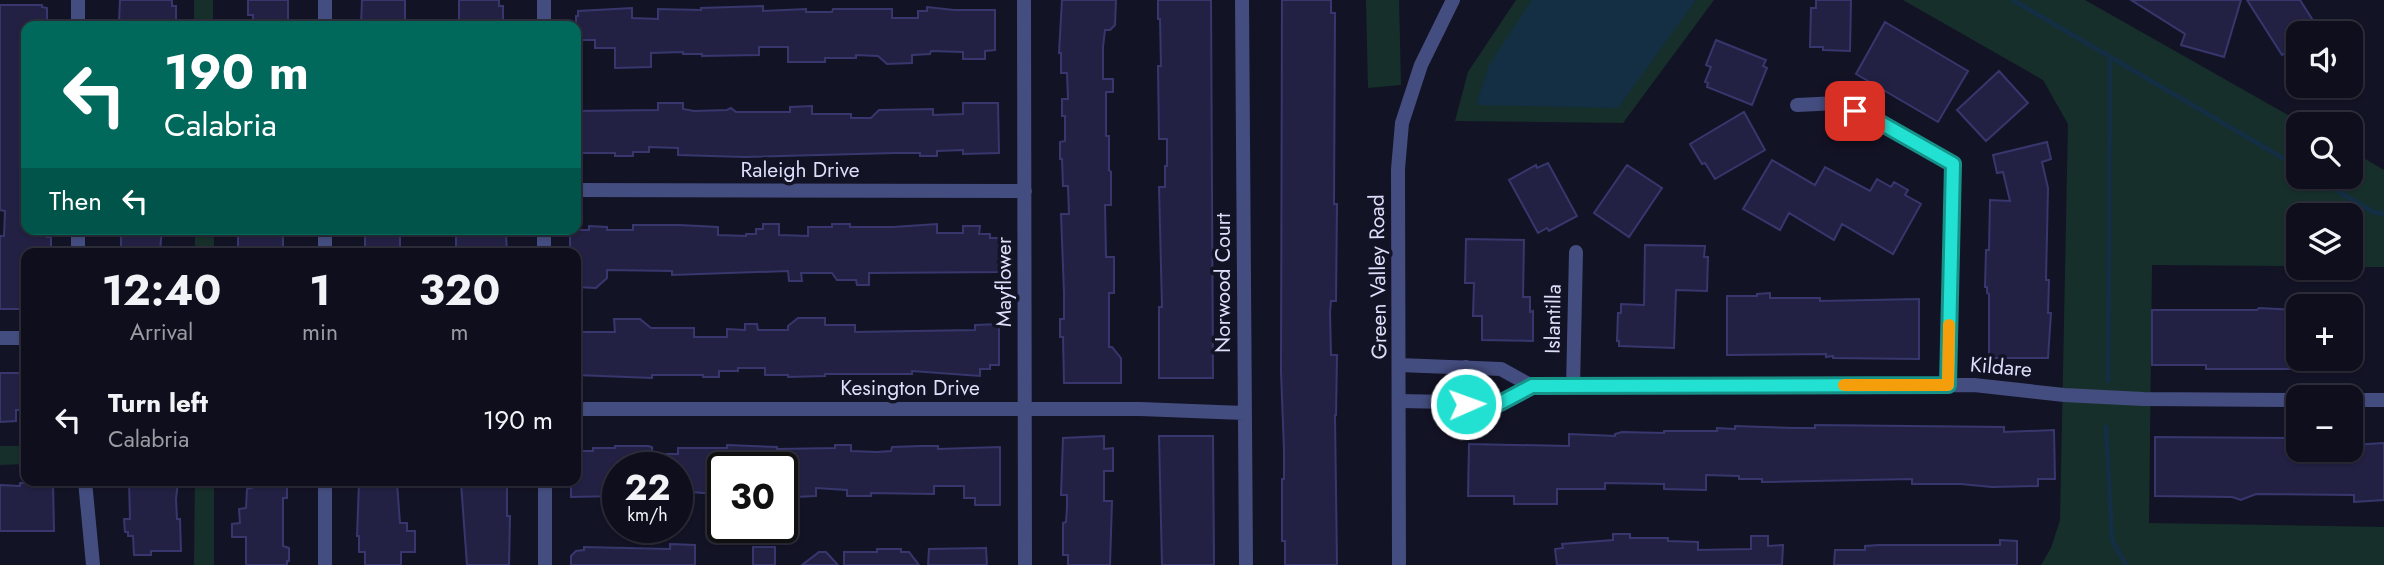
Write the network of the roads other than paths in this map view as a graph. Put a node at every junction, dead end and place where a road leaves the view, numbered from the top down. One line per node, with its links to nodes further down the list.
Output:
1 (78, 0): 7 (street)
2 (325, 0): 8 (street)
3 (544, 0): 9 (street)
4 (1024, 0): 12 (street, Mayflower)
5 (1242, 0): 28 (street, Norwood Court)
6 (1453, 0): 16 (street, Green Valley Road)
7 (78, 21)
8 (325, 21)
9 (544, 21)
10 (1797, 105): 18 (street)
11 (581, 190): 12 (street, Raleigh Drive)
12 (1025, 191): 26 (street, Mayflower)
13 (1576, 252): 20 (street, Islantilla)
14 (0, 338): 15 (street)
15 (21, 338)
16 (1399, 365): 17 (street, Kildare); 24 (street, Green Valley Road)
17 (1466, 367): 19 (street, Kildare); 25 (street)
18 (1948, 385): 20 (street, Kildare); 21 (street, Kildare)
19 (1532, 386): 20 (street, Kildare); 25 (street, Kildare)
20 (1573, 387)
21 (2286, 400)
22 (2363, 400): 23 (street)
23 (2384, 400)
24 (1399, 401): 25 (street, Kildare); 37 (street, Green Valley Road)
25 (1466, 404)
26 (1025, 408): 27 (street, Kesington Drive); 28 (street, Kesington Drive); 35 (street, Mayflower)
27 (581, 409)
28 (1244, 414): 36 (street, Norwood Court)
29 (85, 486): 32 (street)
30 (325, 486): 33 (street)
31 (545, 486): 34 (street)
32 (93, 565)
33 (325, 565)
34 (545, 565)
35 (1025, 565)
36 (1246, 565)
37 (1399, 565)

